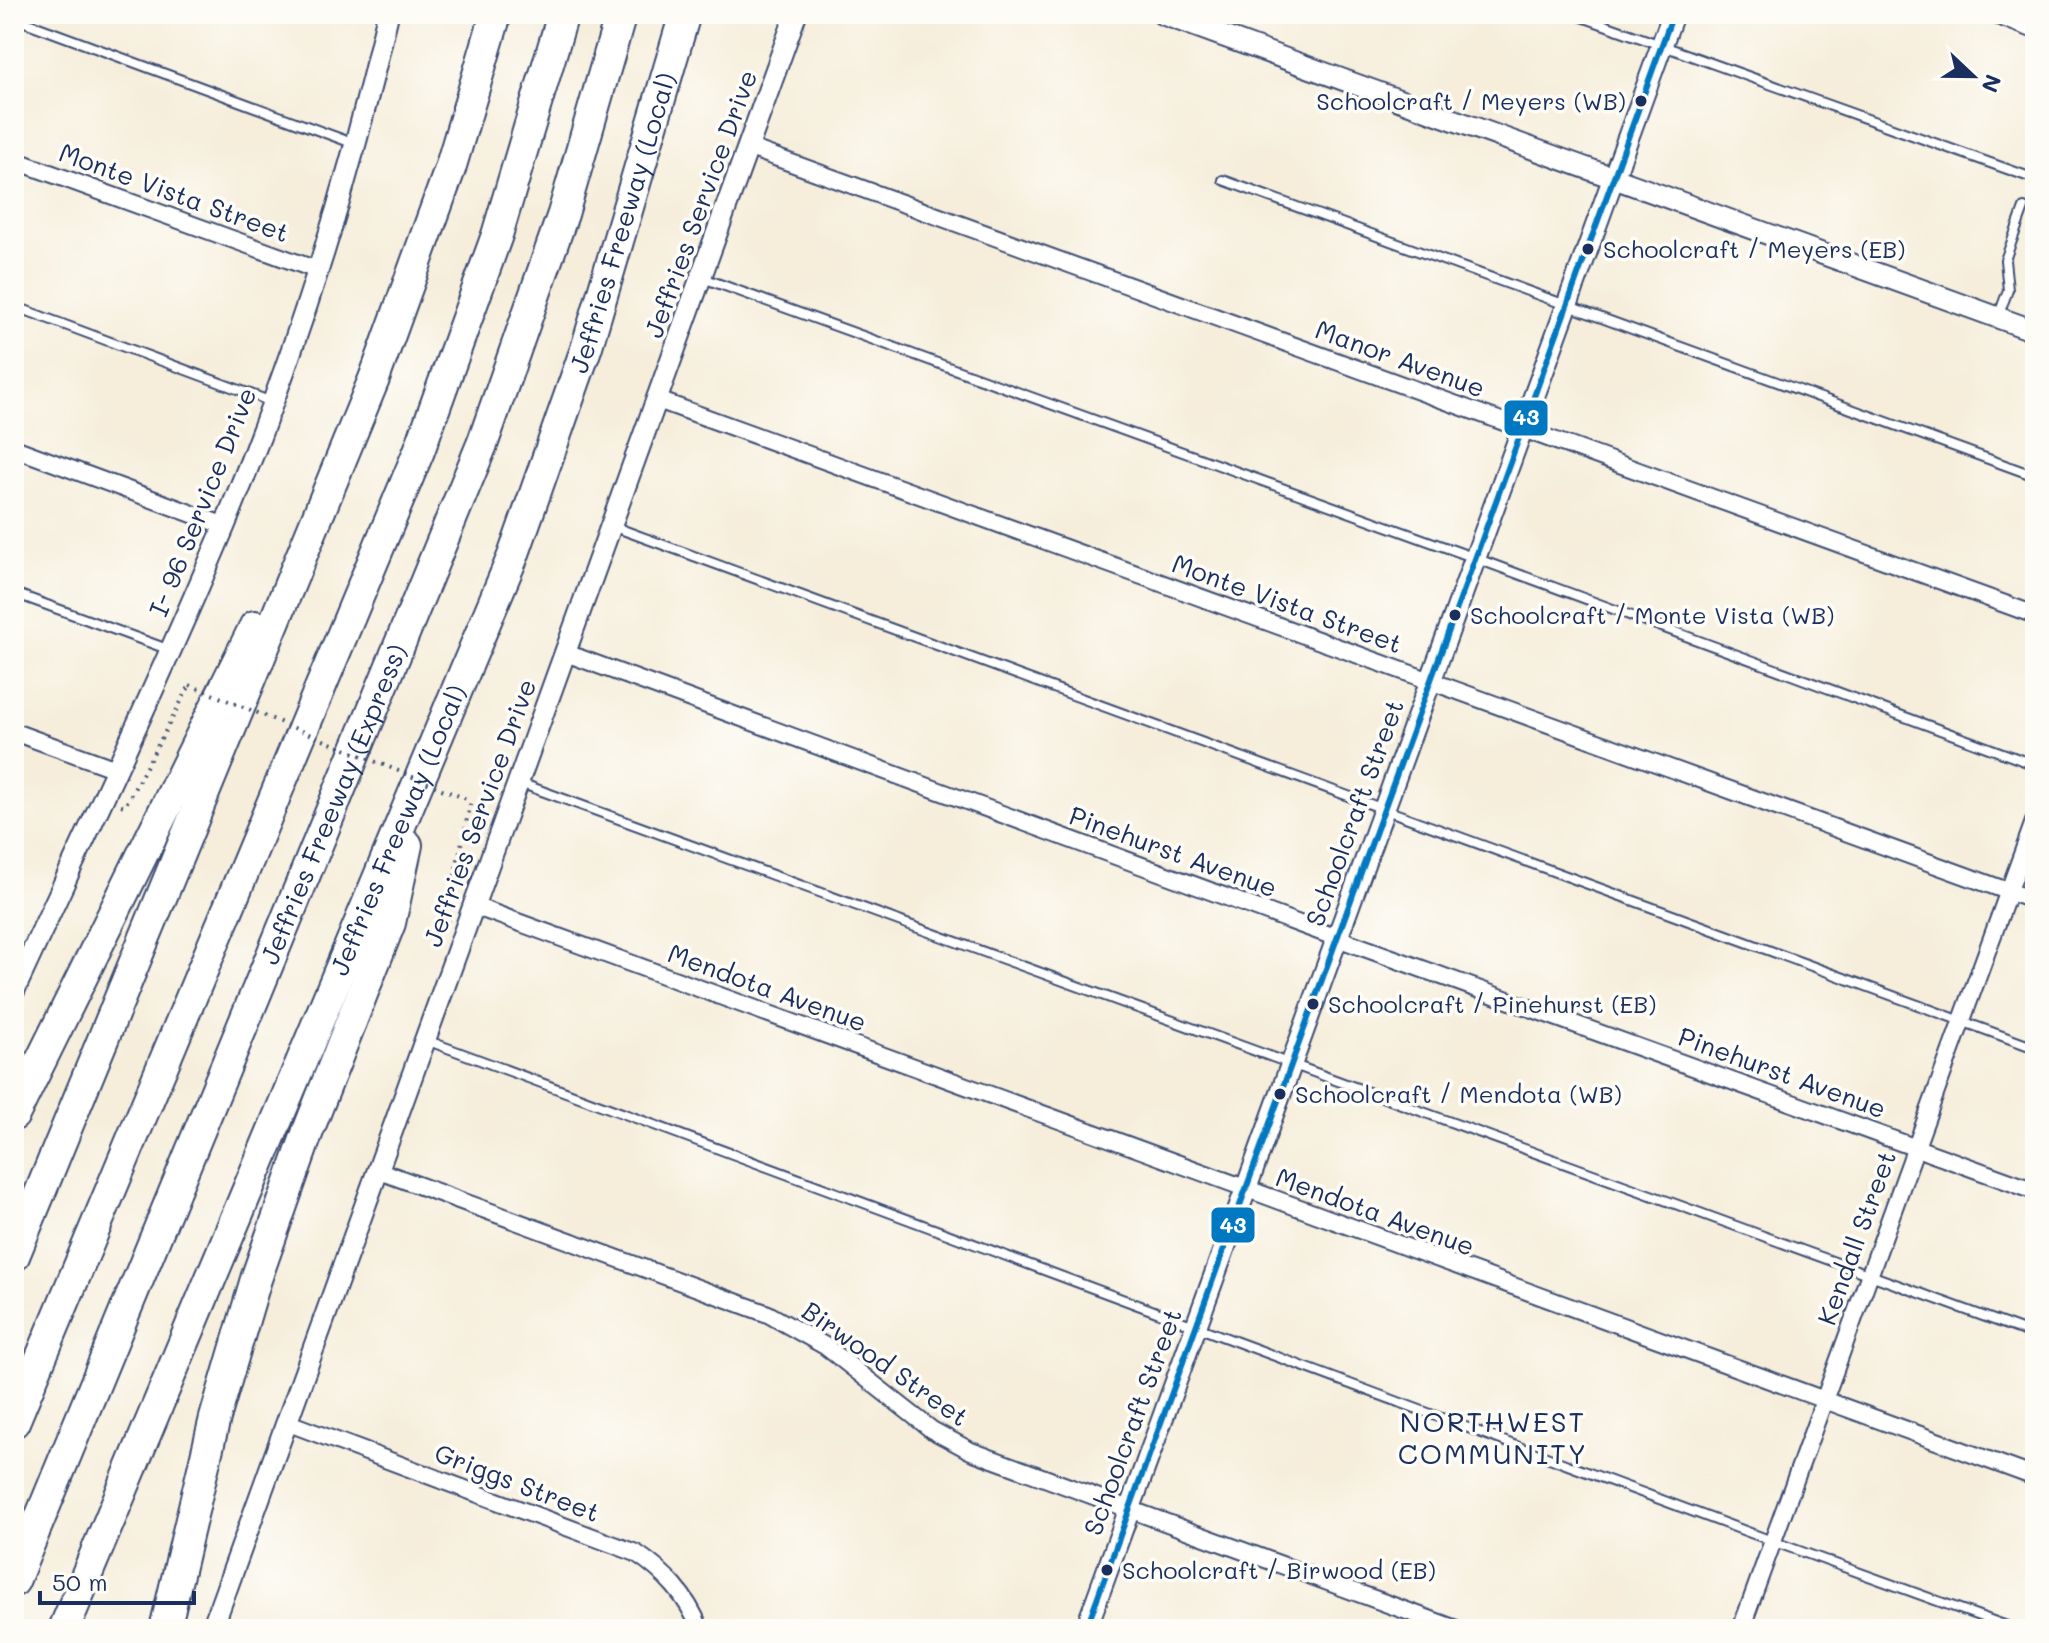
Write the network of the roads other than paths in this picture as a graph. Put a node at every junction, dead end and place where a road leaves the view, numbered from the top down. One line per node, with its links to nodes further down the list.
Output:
1 (388, 14): 14 (street, I- 96 Service Drive)
2 (496, 14): 34 (highway)
3 (563, 14): 67 (highway)
4 (621, 14): 72 (highway, Jeffries Freeway (Express))
5 (685, 14): 43 (highway, Jeffries Freeway (Local))
6 (796, 14): 15 (street, Jeffries Service Drive)
7 (1162, 14): 17 (street)
8 (1574, 14): 13 (lane)
9 (1673, 14): 13 (street, Schoolcraft Street)
10 (1992, 14): 12 (street)
11 (14, 18): 14 (lane)
12 (2035, 30)
13 (1661, 46): 17 (street, Schoolcraft Street); 18 (lane)
14 (355, 144): 21 (street, I- 96 Service Drive)
15 (750, 148): 22 (street, Jeffries Service Drive); 29 (street, Manor Avenue)
16 (14, 160): 21 (street, Monte Vista Street)
17 (1613, 178): 24 (street, Schoolcraft Street); 25 (street)
18 (2035, 179)
19 (1223, 180): 24 (lane)
20 (2024, 208): 25 (lane)
21 (317, 270): 28 (street, I- 96 Service Drive)
22 (703, 277): 27 (street, Jeffries Service Drive); 35 (lane)
23 (14, 306): 28 (lane)
24 (1566, 307): 29 (street, Schoolcraft Street); 31 (lane)
25 (1998, 317): 26 (street)
26 (2035, 331)
27 (658, 400): 33 (street, Jeffries Service Drive); 40 (street, Monte Vista Street)
28 (273, 402): 32 (street, I- 96 Service Drive)
29 (1522, 429): 35 (street, Schoolcraft Street); 37 (street, Manor Avenue)
30 (14, 448): 32 (street)
31 (2035, 476)
32 (225, 526): 38 (street, I- 96 Service Drive)
33 (612, 526): 39 (street, Jeffries Service Drive); 46 (lane)
34 (308, 544): 57 (highway); 62 (highway)
35 (1475, 558): 40 (street, Schoolcraft Street); 42 (lane)
36 (14, 593): 38 (lane)
37 (2035, 615)
38 (170, 650): 44 (street, I- 96 Service Drive)
39 (566, 653): 45 (street, Jeffries Service Drive); 51 (street, Pinehurst Avenue)
40 (1430, 682): 46 (street, Schoolcraft Street); 48 (street, Monte Vista Street)
41 (14, 732): 44 (street)
42 (2035, 765)
43 (425, 768): 73 (highway, Jeffries Freeway (Local)); 74 (highway)
44 (116, 769): 52 (street, I- 96 Service Drive)
45 (519, 783): 50 (street, Jeffries Service Drive); 56 (lane)
46 (1383, 811): 51 (street, Schoolcraft Street); 53 (lane)
47 (2035, 819): 48 (street, Kendall Street)
48 (2009, 891): 49 (street, Monte Vista Street); 53 (street, Kendall Street)
49 (2035, 901)
50 (474, 906): 54 (street, Jeffries Service Drive); 60 (street, Mendota Avenue)
51 (1337, 938): 56 (street, Schoolcraft Street); 58 (street, Pinehurst Avenue)
52 (14, 991)
53 (1962, 1021): 55 (lane); 58 (street, Kendall Street)
54 (425, 1040): 59 (street, Jeffries Service Drive); 64 (lane)
55 (2035, 1048)
56 (1291, 1064): 60 (street, Schoolcraft Street); 63 (lane)
57 (14, 1115)
58 (1915, 1147): 61 (street, Pinehurst Avenue); 63 (street, Kendall Street)
59 (377, 1170): 68 (street, Jeffries Service Drive); 70 (street, Birwood Street)
60 (1245, 1190): 64 (street, Schoolcraft Street); 66 (street, Mendota Avenue)
61 (2035, 1191)
62 (14, 1256)
63 (1869, 1274): 65 (lane); 66 (street, Kendall Street)
64 (1196, 1327): 70 (street, Schoolcraft Street); 71 (lane)
65 (2035, 1335)
66 (1823, 1400): 69 (street, Mendota Avenue); 71 (street, Kendall Street)
67 (14, 1422)
68 (286, 1422): 75 (street, Jeffries Service Drive); 76 (street, Griggs Street)
69 (2035, 1477)
70 (1129, 1509): 77 (street, Schoolcraft Street); 78 (street, Birwood Street)
71 (1772, 1541): 79 (street, Kendall Street); 80 (lane)
72 (14, 1581)
73 (64, 1629)
74 (165, 1629)
75 (212, 1629)
76 (700, 1629)
77 (1086, 1629)
78 (1456, 1629)
79 (1741, 1629)
80 (2015, 1629)

